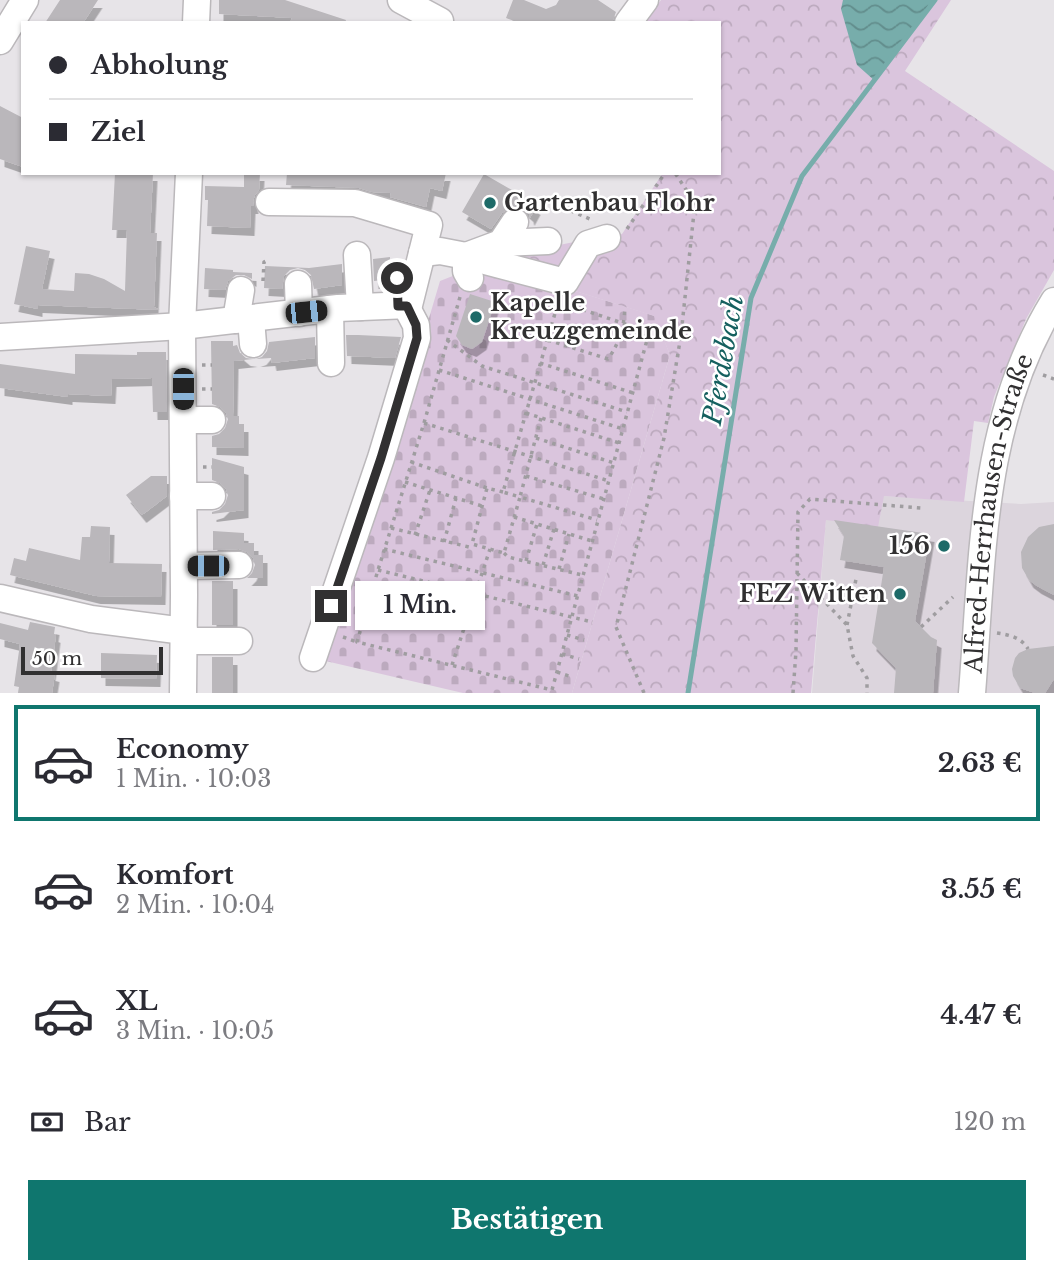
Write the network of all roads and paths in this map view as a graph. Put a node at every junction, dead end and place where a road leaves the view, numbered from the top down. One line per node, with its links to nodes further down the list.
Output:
1 (25, 0): 8 (street)
2 (197, 0): 5 (street)
3 (401, 0): 6 (street)
4 (645, 0): 7 (street)
5 (196, 21)
6 (440, 21)
7 (629, 21)
8 (0, 41)
9 (189, 175): 29 (street)
10 (664, 175): 14 (path)
11 (676, 175): 112 (path)
12 (269, 202): 16 (street)
13 (555, 204): 14 (path)
14 (607, 239): 18 (street)
15 (548, 241): 18 (street)
16 (422, 253): 18 (street); 24 (street)
17 (357, 255): 26 (street)
18 (468, 267): 33 (path)
19 (397, 278): 24 (street)
20 (348, 280): 26 (street)
21 (298, 285): 27 (street)
22 (241, 289): 30 (street)
23 (1054, 301): 98 (street, Alfred-Herrhausen-Straße)
24 (402, 306): 26 (street); 105 (street)
25 (625, 307): 28 (path)
26 (345, 308): 27 (street); 31 (street); 35 (street)
27 (299, 313): 30 (street)
28 (625, 323): 34 (path); 34 (path); 39 (path)
29 (182, 327): 30 (street); 32 (street); 44 (street)
30 (247, 327)
31 (339, 335)
32 (0, 337)
33 (447, 340): 37 (path); 38 (path)
34 (548, 340): 36 (path)
35 (331, 363)
36 (540, 363): 38 (path); 39 (path)
37 (439, 370): 40 (path); 46 (path)
38 (534, 383): 40 (path); 41 (path)
39 (633, 393): 41 (path)
40 (530, 400): 42 (path); 47 (path)
41 (627, 412): 47 (path)
42 (526, 413): 45 (path); 50 (path)
43 (212, 416): 44 (street)
44 (183, 417): 59 (street)
45 (541, 418): 48 (path); 49 (path)
46 (424, 423): 50 (path); 52 (path)
47 (623, 429): 49 (path)
48 (536, 438): 51 (path); 53 (path)
49 (619, 443): 53 (path)
50 (515, 451): 51 (path); 61 (path)
51 (531, 456): 54 (path); 55 (path)
52 (411, 462): 56 (path); 57 (path)
53 (614, 463): 55 (path)
54 (526, 476): 62 (path); 64 (path)
55 (609, 481): 64 (path)
56 (405, 482): 58 (path); 70 (path)
57 (487, 488): 61 (path); 65 (path)
58 (429, 490): 63 (path); 73 (path)
59 (183, 492): 60 (street); 84 (street)
60 (212, 492)
61 (503, 492): 62 (path)
62 (520, 497): 67 (path); 68 (path)
63 (456, 498): 65 (path); 75 (path)
64 (604, 499): 68 (path)
65 (482, 506): 76 (path)
66 (921, 508): 87 (path)
67 (514, 517): 69 (path); 79 (path)
68 (598, 520): 74 (path)
69 (537, 524): 71 (path); 80 (path)
70 (391, 528): 73 (path); 77 (path)
71 (554, 529): 72 (path); 81 (path)
72 (569, 534): 74 (path); 83 (path)
73 (415, 535): 75 (path)
74 (592, 541): 88 (path)
75 (444, 542): 76 (path)
76 (471, 544): 78 (path)
77 (384, 549): 85 (path); 86 (path)
78 (490, 549): 79 (path); 86 (path)
79 (504, 553): 80 (path)
80 (526, 561): 81 (path)
81 (543, 565): 83 (path)
82 (239, 569): 84 (street)
83 (559, 569): 88 (path)
84 (184, 570): 101 (street)
85 (378, 570): 90 (path); 107 (path)
86 (482, 573): 90 (path); 91 (path)
87 (797, 573): 96 (path); 113 (path)
88 (583, 575): 91 (path)
89 (856, 579): 96 (path)
90 (475, 594): 94 (path); 107 (path)
91 (578, 596): 94 (path)
92 (953, 597): 97 (path)
93 (0, 598): 101 (street)
94 (572, 616): 95 (path); 99 (path)
95 (588, 621)
96 (847, 625): 114 (path)
97 (921, 627)
98 (977, 631): 103 (path); 115 (street, Alfred-Herrhausen-Straße)
99 (567, 635): 100 (path); 104 (path)
100 (584, 640)
101 (184, 641): 102 (street); 111 (street)
102 (227, 646)
103 (1028, 649)
104 (562, 654): 106 (path); 108 (path)
105 (313, 658)
106 (579, 659)
107 (452, 665): 110 (path)
108 (557, 672): 109 (path); 110 (path)
109 (572, 677)
110 (552, 692)
111 (183, 693)
112 (644, 693)
113 (793, 693)
114 (867, 693)
115 (972, 693)

